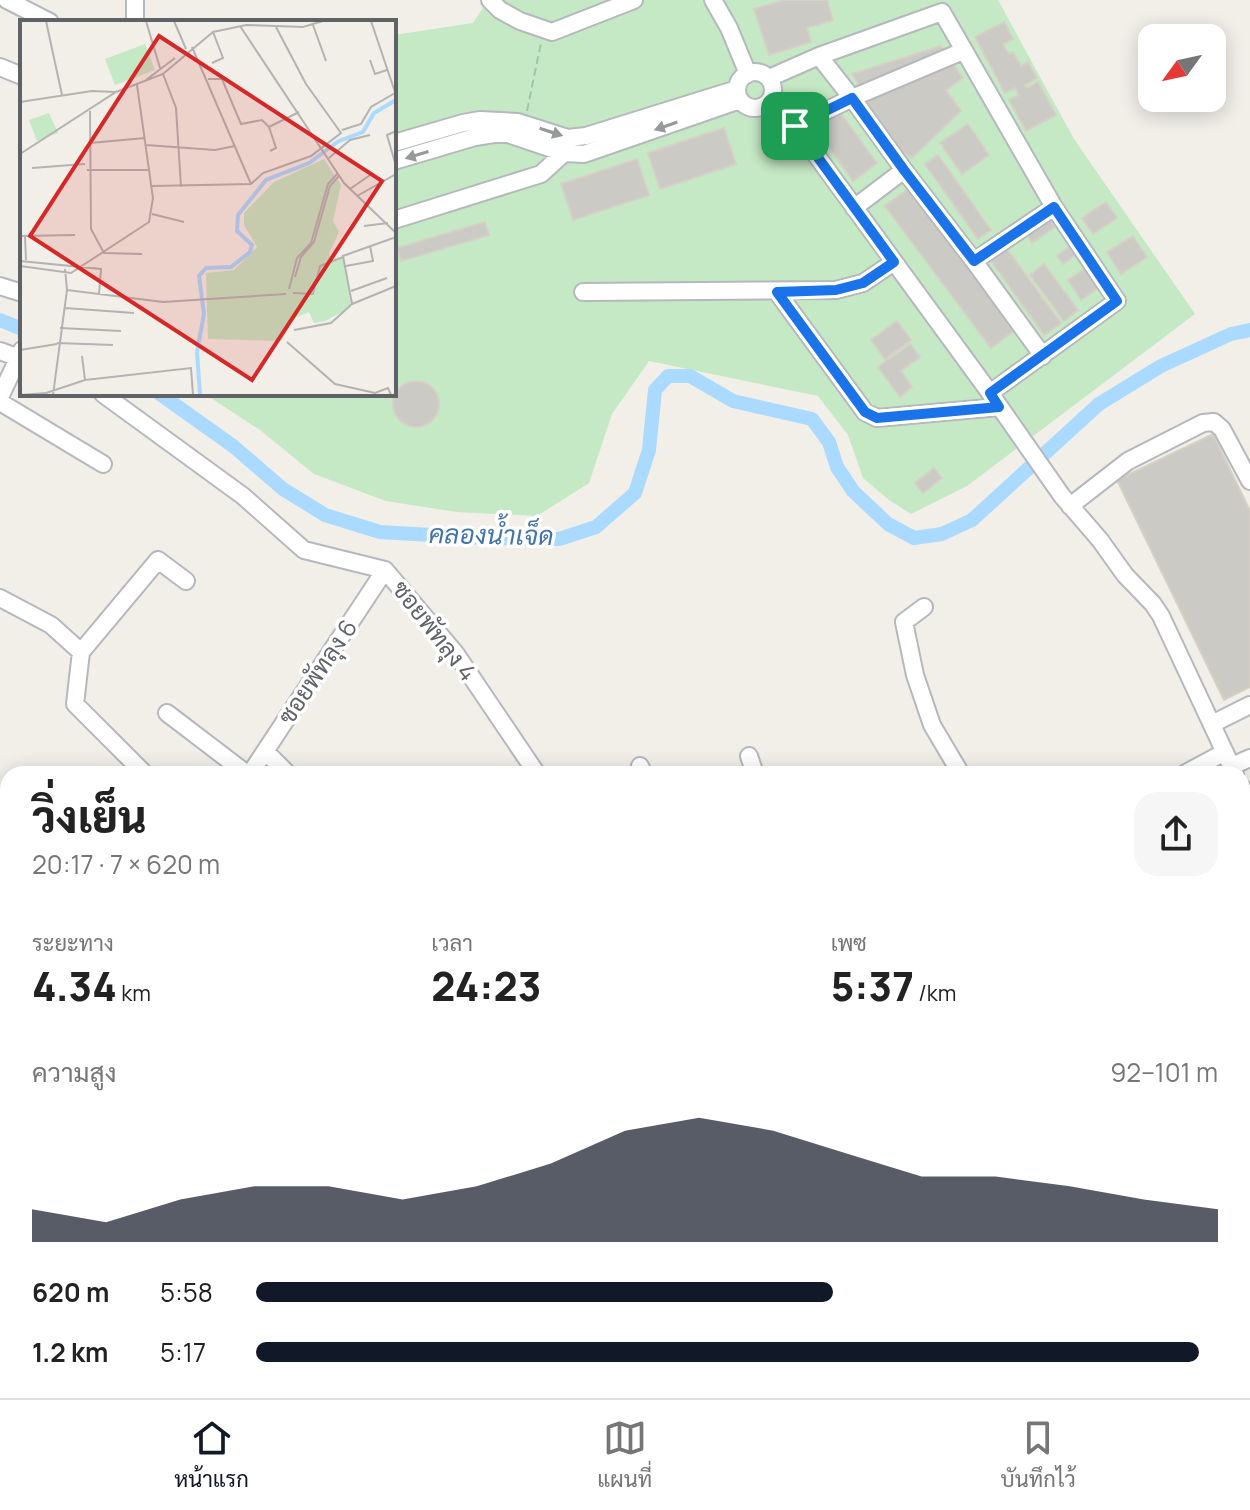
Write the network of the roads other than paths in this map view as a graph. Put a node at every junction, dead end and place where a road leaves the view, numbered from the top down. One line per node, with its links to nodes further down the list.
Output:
1 (7, 0): 5 (street)
2 (490, 0): 3 (street)
3 (634, 0)
4 (713, 0): 9 (street)
5 (46, 20)
6 (963, 51): 7 (street); 14 (street); 21 (street)
7 (819, 56): 11 (street); 14 (street)
8 (0, 67): 10 (street)
9 (748, 74): 11 (street); 12 (street)
10 (20, 75)
11 (769, 78): 13 (street)
12 (739, 94): 13 (street); 16 (street, one-way to 12); 18 (street, one-way to 18)
13 (773, 96): 15 (street)
14 (852, 98): 15 (street); 20 (street)
15 (795, 126): 22 (street)
16 (522, 131): 17 (street); 18 (street); 19 (street, one-way to 19)
17 (396, 142)
18 (564, 153): 23 (street)
19 (396, 160)
20 (904, 170): 22 (street); 24 (street)
21 (1054, 207): 24 (street); 32 (street)
22 (854, 208): 25 (street)
23 (396, 219)
24 (974, 261): 32 (street)
25 (894, 262): 29 (street); 36 (street)
26 (0, 286): 27 (street)
27 (20, 292)
28 (583, 292): 29 (street)
29 (777, 292): 36 (street)
30 (0, 351): 31 (street)
31 (20, 356)
32 (1043, 356): 36 (street)
33 (20, 358): 35 (street)
34 (106, 396): 40 (street, ซอยพัทลุง 4)
35 (0, 399): 37 (street)
36 (994, 400): 39 (street)
37 (103, 464)
38 (1250, 481): 39 (street)
39 (1066, 501): 47 (street)
40 (385, 570): 48 (street, ซอยพัทลุง 6); 56 (street, ซอยพัทลุง 4)
41 (186, 581): 44 (street)
42 (0, 598): 44 (street)
43 (924, 607): 58 (street)
44 (81, 652): 52 (street)
45 (1250, 705): 47 (street)
46 (167, 713): 53 (street)
47 (1212, 724): 51 (street)
48 (265, 751): 54 (street, ซอยพัทลุง 6); 55 (street)
49 (749, 756): 57 (street)
50 (1250, 758): 51 (street)
51 (1231, 764)
52 (137, 766)
53 (238, 766)
54 (255, 766)
55 (280, 766)
56 (532, 766)
57 (752, 766)
58 (956, 766)

